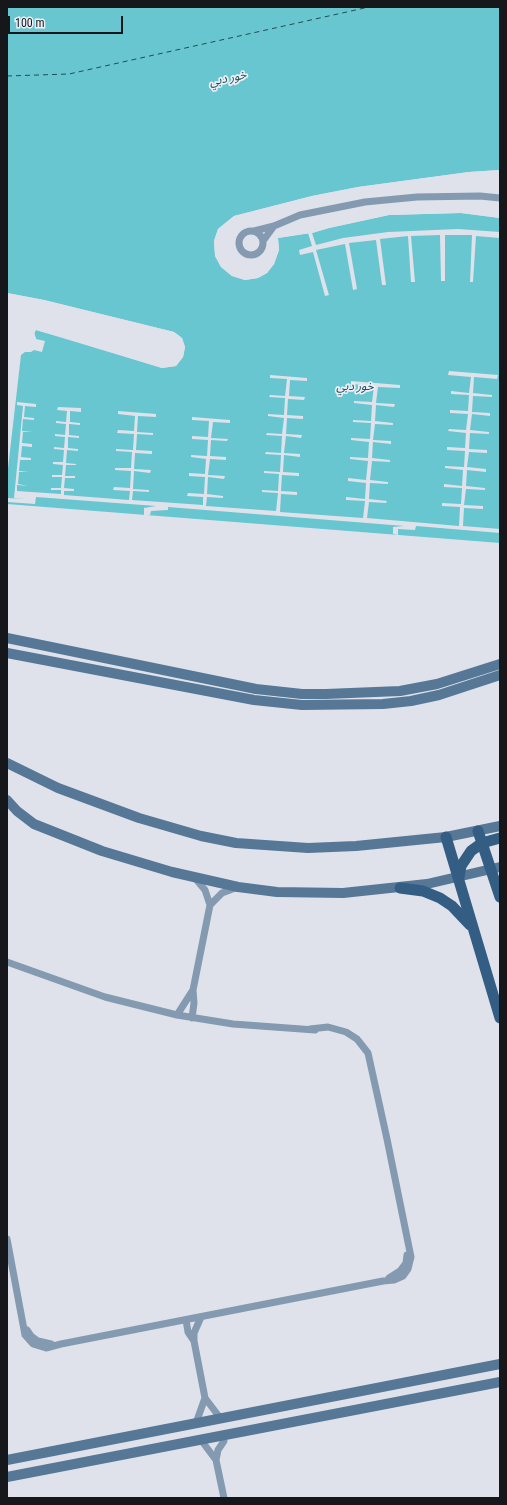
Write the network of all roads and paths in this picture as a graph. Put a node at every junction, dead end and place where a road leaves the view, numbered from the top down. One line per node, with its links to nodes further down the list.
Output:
1 (500, 198): 2 (street)
2 (274, 226): 3 (street); 4 (street)
3 (254, 231): 4 (street); 4 (street)
4 (263, 241)
5 (8, 638): 7 (main road)
6 (7, 653): 8 (main road)
7 (500, 664)
8 (500, 675)
9 (7, 763): 13 (main road)
10 (7, 800): 18 (main road)
11 (500, 826): 12 (main road)
12 (478, 831): 13 (main road); 15 (main road)
13 (446, 837): 17 (main road)
14 (500, 838): 15 (main road)
15 (482, 843): 16 (main road); 17 (main road)
16 (495, 868): 17 (main road); 21 (main road)
17 (459, 877): 20 (main road); 23 (main road)
18 (195, 878): 19 (main road); 22 (street)
19 (238, 886): 20 (main road); 22 (street)
20 (400, 888): 23 (main road)
21 (500, 897)
22 (210, 905): 27 (street)
23 (475, 933): 30 (main road)
24 (7, 958): 26 (street)
25 (7, 962): 26 (street)
26 (23, 967): 28 (street)
27 (193, 990): 28 (street); 29 (street)
28 (177, 1015): 29 (street)
29 (192, 1018): 32 (street)
30 (500, 1018)
31 (7, 1239): 33 (street)
32 (201, 1317): 33 (street); 34 (street)
33 (186, 1320): 34 (street)
34 (194, 1341): 37 (street)
35 (500, 1364): 38 (main road)
36 (500, 1382): 40 (main road)
37 (206, 1398): 38 (street); 39 (street)
38 (221, 1419): 39 (main road)
39 (196, 1423): 42 (main road)
40 (224, 1435): 41 (main road); 43 (street)
41 (201, 1440): 43 (street); 44 (main road)
42 (7, 1460)
43 (216, 1460): 45 (street)
44 (7, 1477)
45 (224, 1498)

